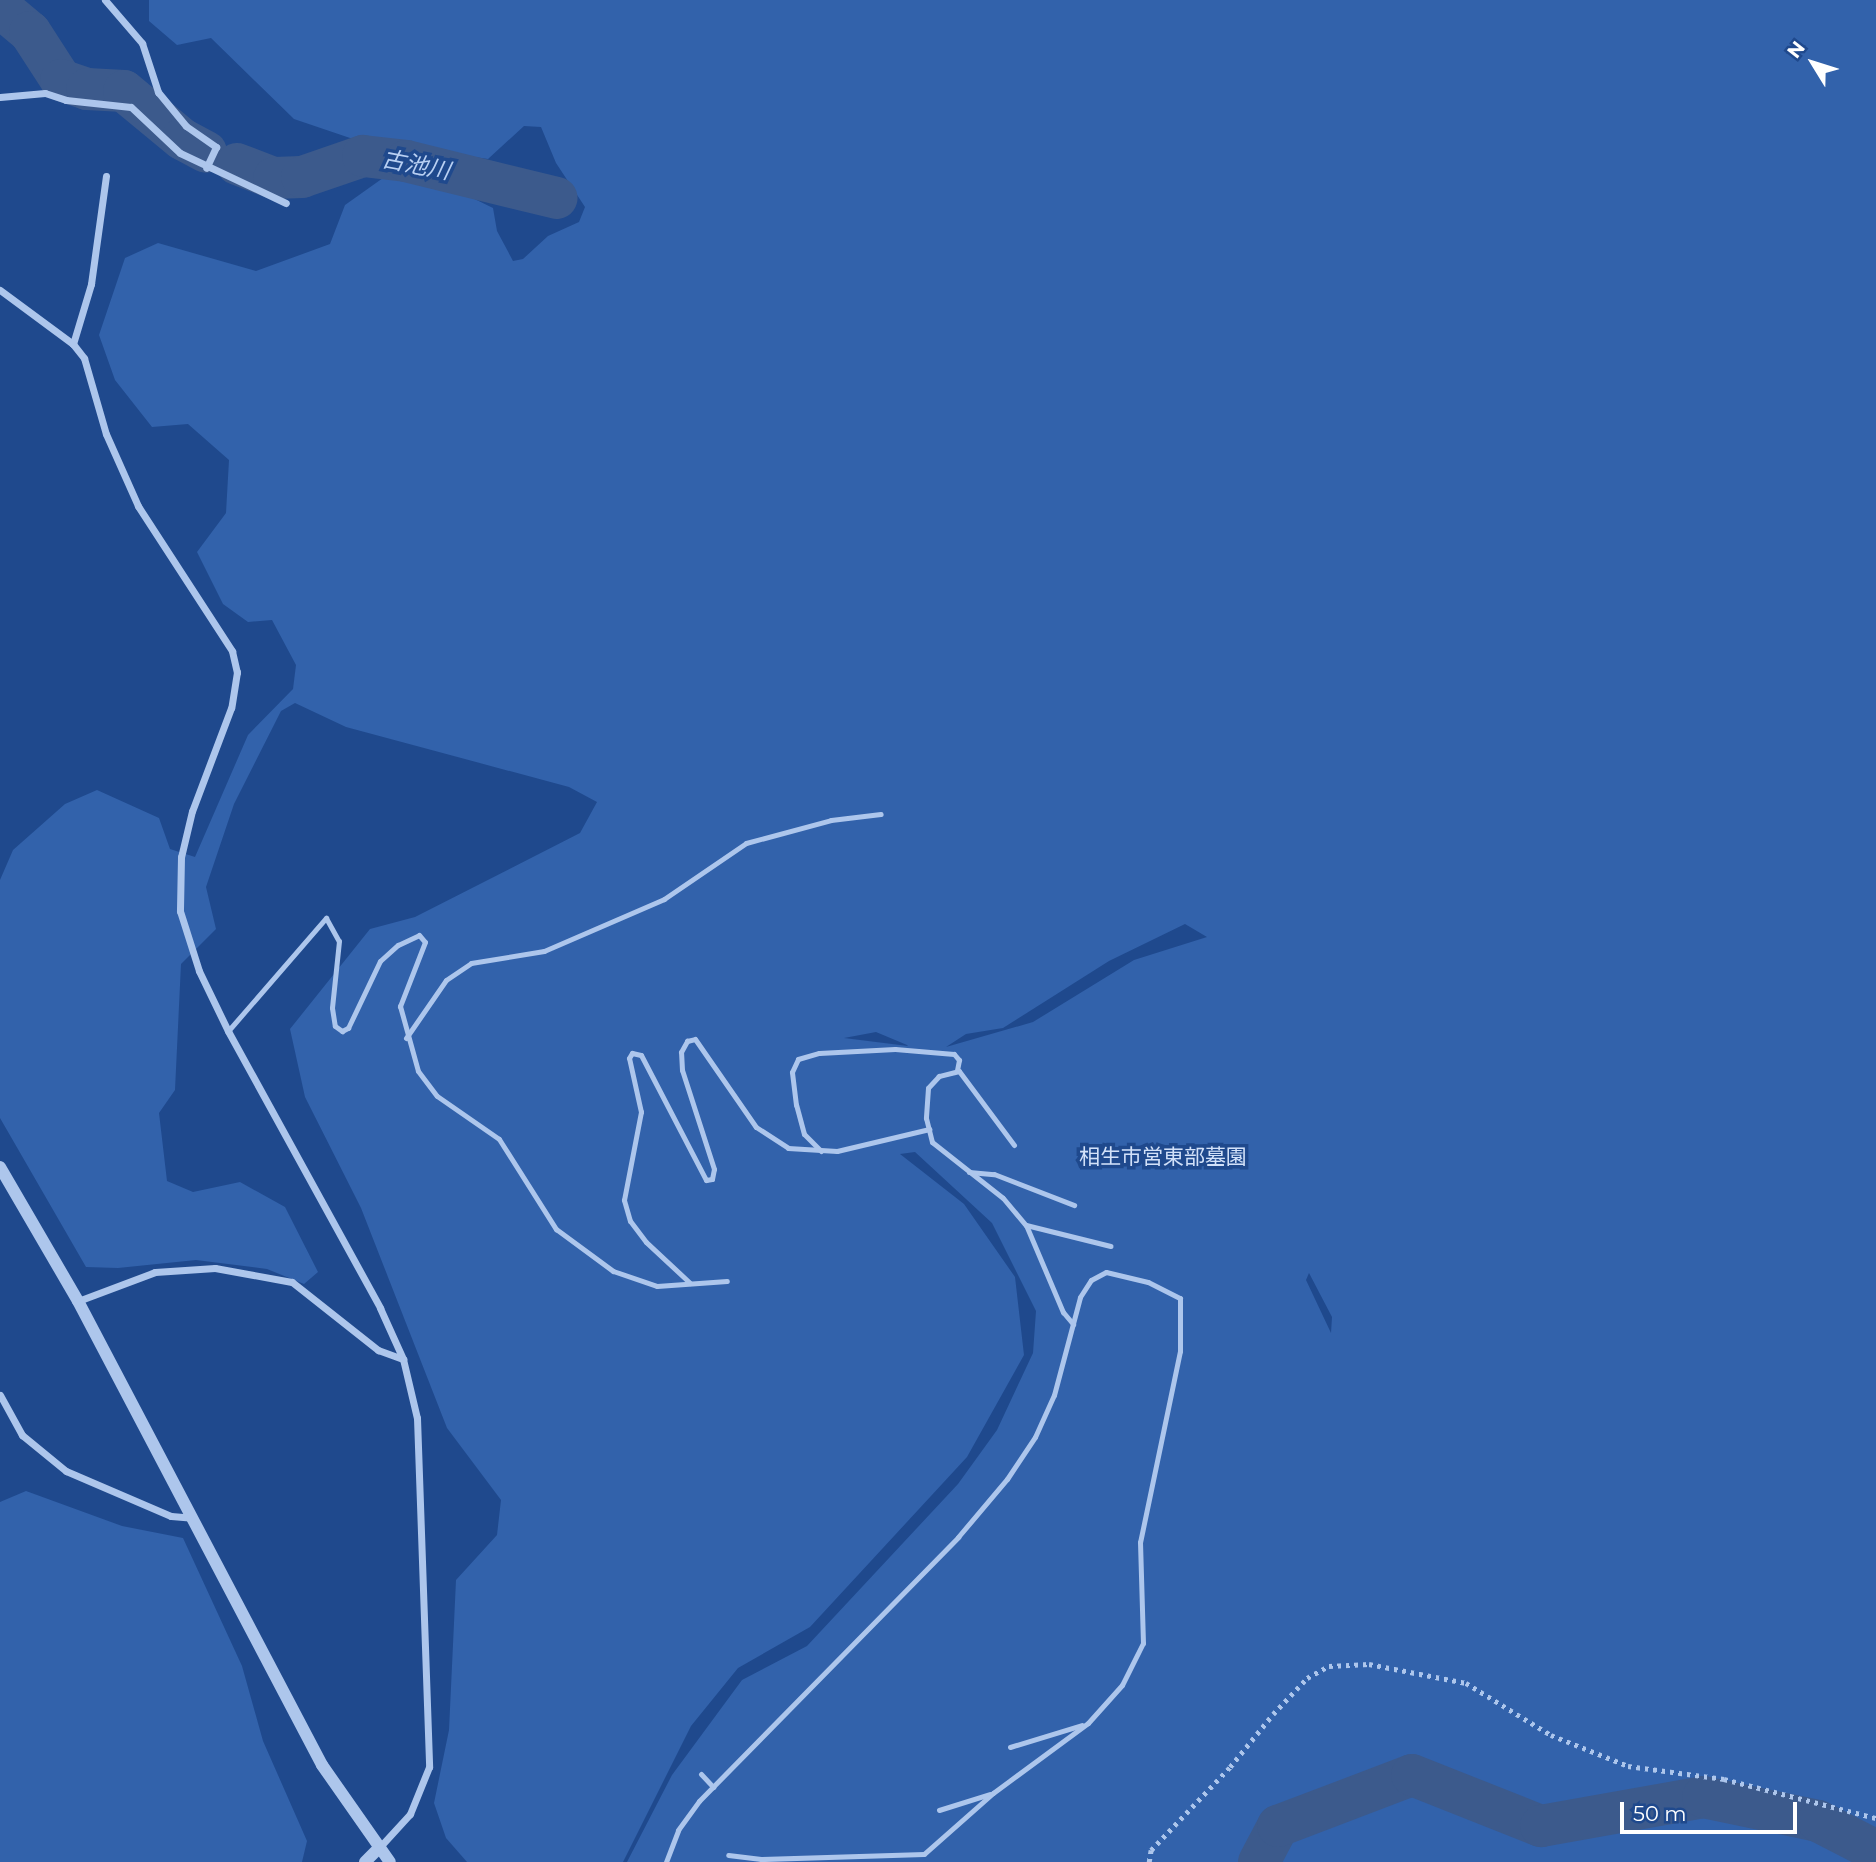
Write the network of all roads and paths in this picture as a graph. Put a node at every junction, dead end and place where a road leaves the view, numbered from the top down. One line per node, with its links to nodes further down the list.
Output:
1 (105, 0): 3 (street)
2 (0, 97): 3 (street)
3 (206, 168): 5 (street)
4 (106, 176): 7 (street)
5 (286, 203)
6 (0, 290): 7 (street)
7 (73, 344): 9 (street)
8 (881, 814): 10 (lane)
9 (228, 1031): 10 (lane); 24 (street)
10 (406, 1038): 21 (lane)
11 (957, 1070): 12 (lane); 13 (lane); 14 (lane)
12 (929, 1129): 14 (lane); 16 (lane)
13 (1014, 1145)
14 (821, 1151): 21 (lane)
15 (0, 1167): 22 (street)
16 (969, 1172): 17 (lane); 18 (lane)
17 (1074, 1205)
18 (1026, 1225): 19 (lane); 23 (lane)
19 (1110, 1247)
20 (727, 1281): 21 (lane)
21 (690, 1283)
22 (78, 1301): 24 (street); 26 (street)
23 (1073, 1324): 27 (lane); 30 (lane)
24 (403, 1359): 34 (street)
25 (0, 1395): 26 (street)
26 (193, 1518): 34 (street)
27 (1088, 1723): 28 (lane); 31 (lane)
28 (1010, 1747)
29 (701, 1774): 30 (lane)
30 (713, 1787): 38 (lane)
31 (993, 1793): 32 (lane); 35 (lane)
32 (939, 1810)
33 (1876, 1818): 39 (path)
34 (379, 1848): 36 (street); 37 (street)
35 (728, 1855)
36 (365, 1862)
37 (390, 1862)
38 (666, 1862)
39 (1149, 1862)

